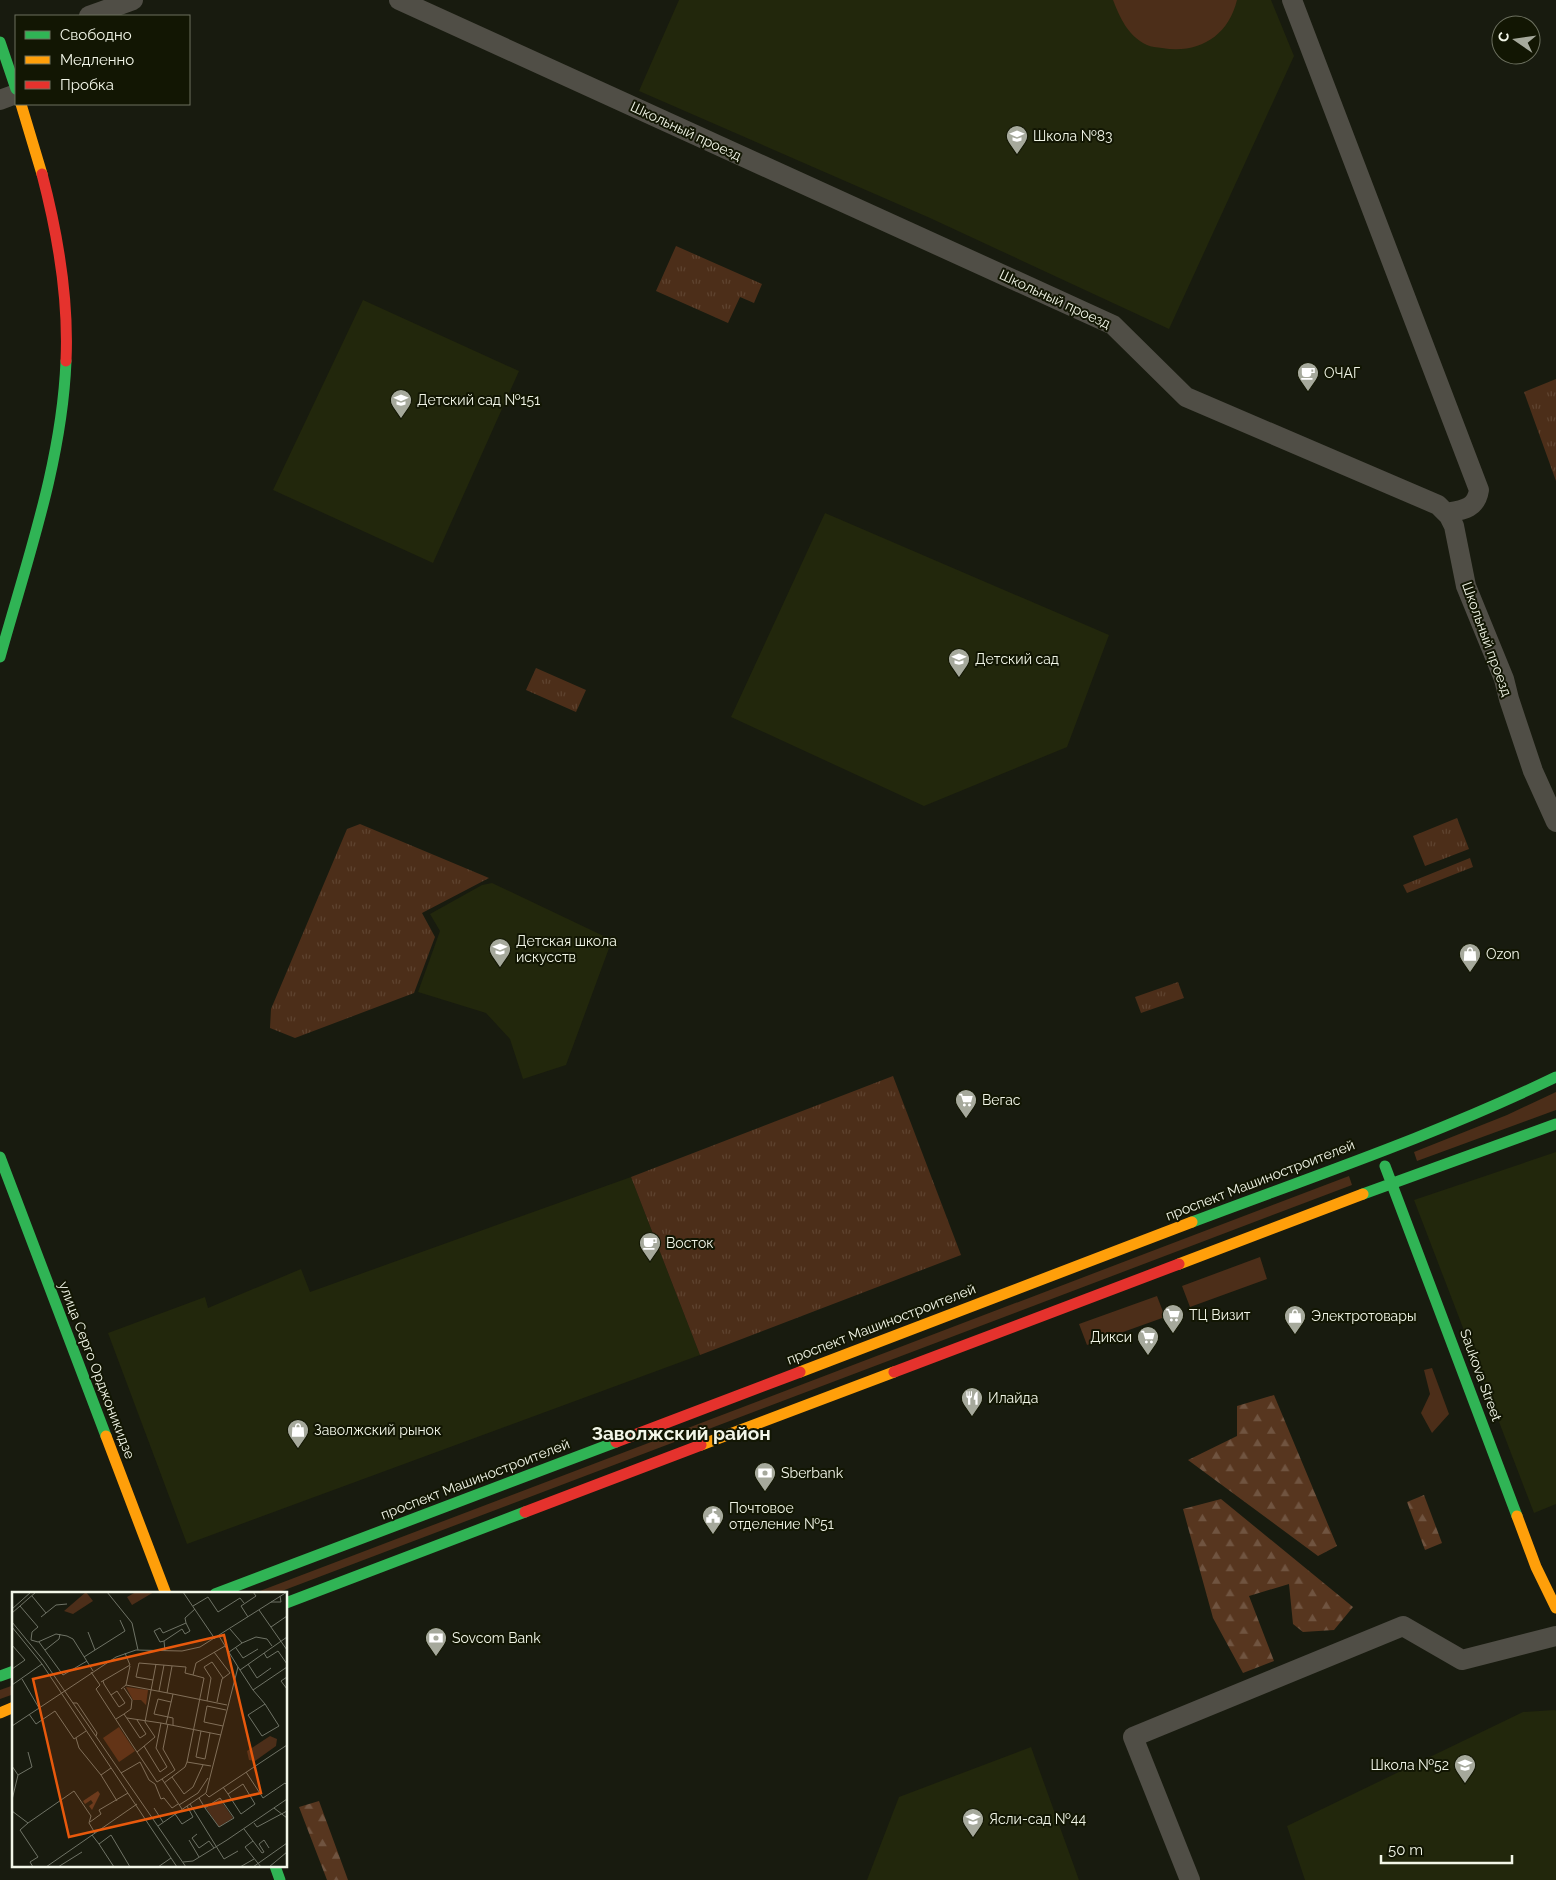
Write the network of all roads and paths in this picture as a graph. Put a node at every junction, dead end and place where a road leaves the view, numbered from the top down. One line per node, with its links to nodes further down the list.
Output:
1 (133, 0): 4 (street)
2 (399, 0): 10 (street, Школьный проезд)
3 (1292, 0): 10 (street)
4 (92, 15)
5 (6, 44): 6 (main road)
6 (15, 84)
7 (15, 94): 8 (street)
8 (0, 100)
9 (21, 105): 11 (main road)
10 (1446, 513): 12 (street, Школьный проезд)
11 (0, 657)
12 (1556, 822)
13 (1556, 1077): 15 (main road, проспект Машиностроителей)
14 (1556, 1124): 17 (main road)
15 (1380, 1151): 17 (main road, Saukova Street); 19 (main road, проспект Машиностроителей)
16 (0, 1157): 18 (main road, улица Серго Орджоникидзе)
17 (1392, 1184): 20 (main road); 21 (main road, Saukova Street)
18 (165, 1592)
19 (220, 1592)
20 (288, 1602)
21 (1556, 1608)
22 (1556, 1636): 29 (street)
23 (12, 1672): 24 (main road)
24 (0, 1676)
25 (12, 1709): 26 (main road)
26 (0, 1713)
27 (276, 1868): 28 (main road)
28 (280, 1880)
29 (1190, 1880)

